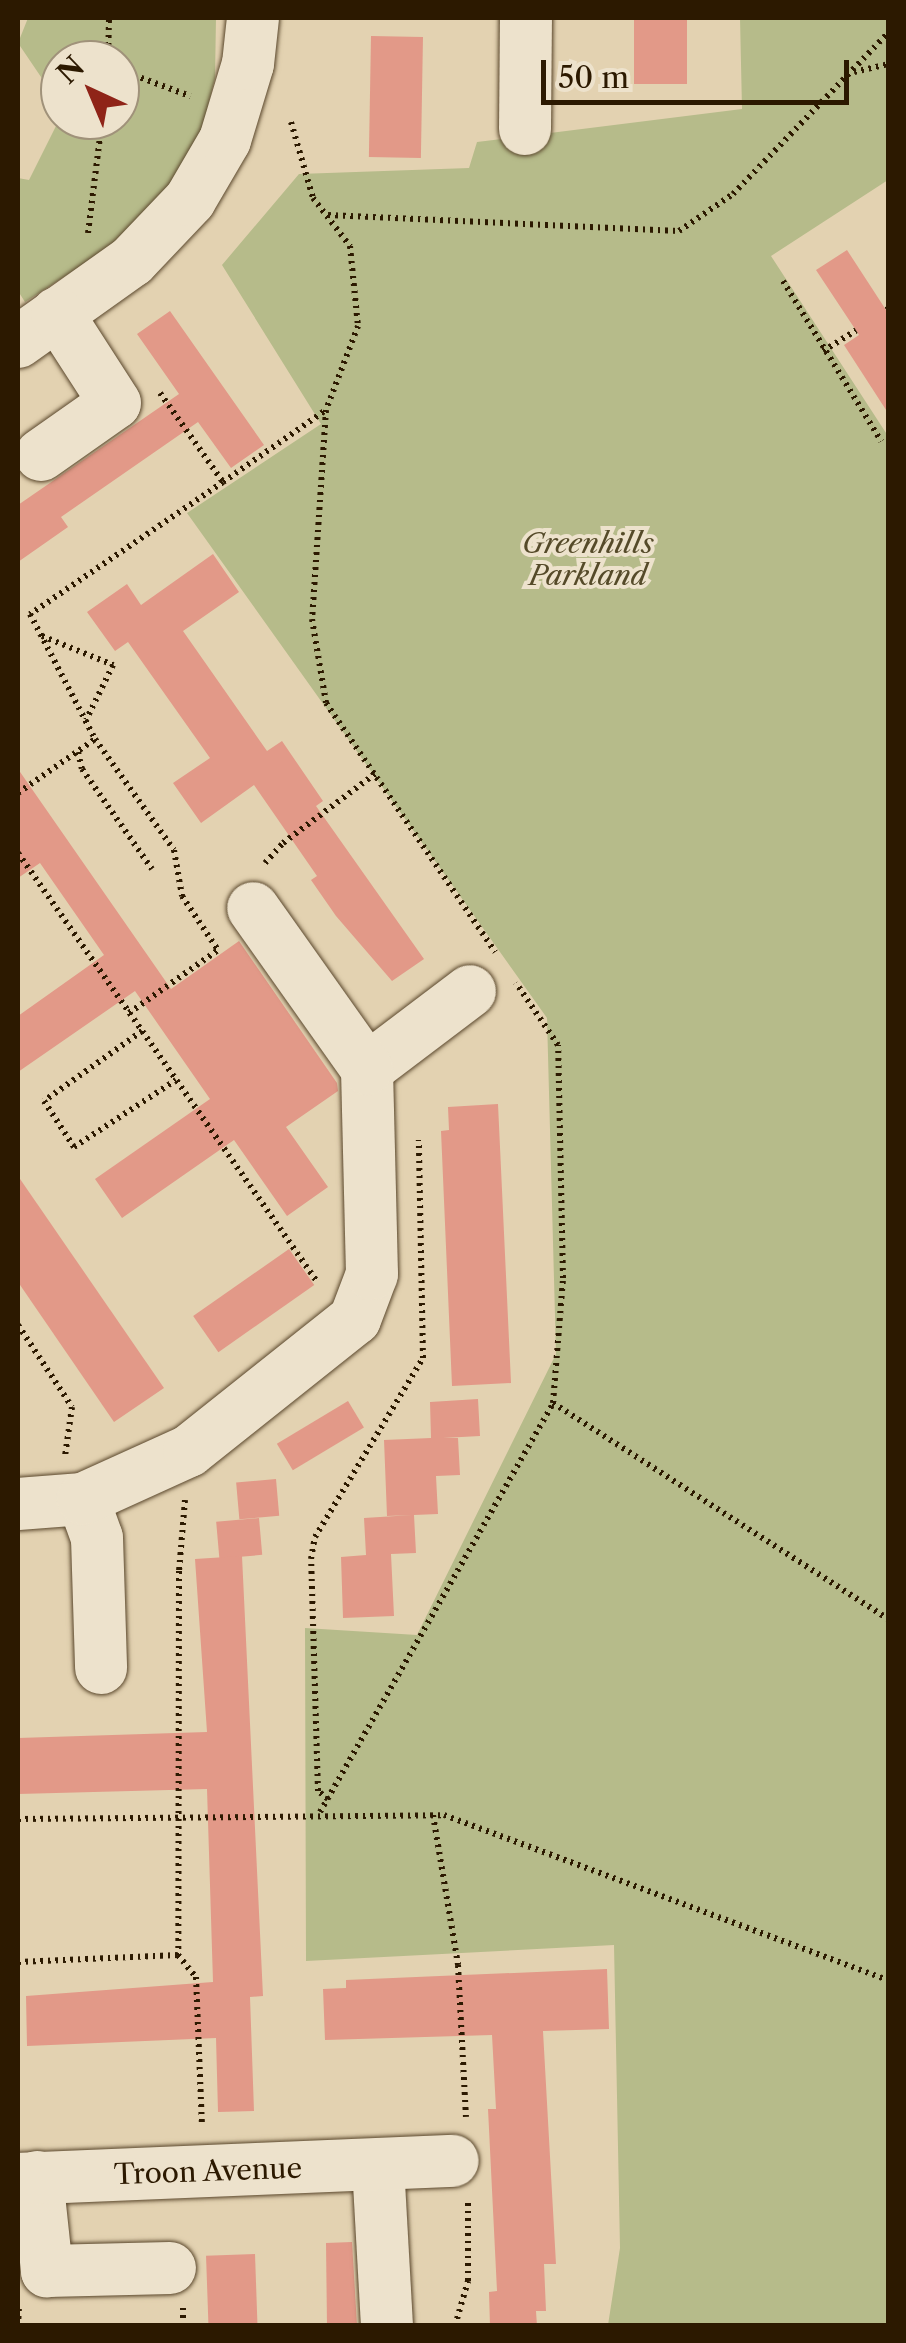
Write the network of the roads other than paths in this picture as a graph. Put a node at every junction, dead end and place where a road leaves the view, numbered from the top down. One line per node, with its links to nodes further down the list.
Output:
1 (252, 18): 4 (street)
2 (526, 18): 3 (street)
3 (525, 129)
4 (57, 314): 5 (street)
5 (42, 455)
6 (231, 935): 8 (street)
7 (470, 991): 8 (street)
8 (367, 1069): 9 (street)
9 (51, 1501): 10 (street)
10 (102, 1668)
11 (453, 2161): 12 (street, Troon Avenue)
12 (378, 2165): 13 (street, Troon Avenue); 15 (street)
13 (28, 2178): 14 (street, Troon Avenue)
14 (170, 2268)
15 (387, 2326)

